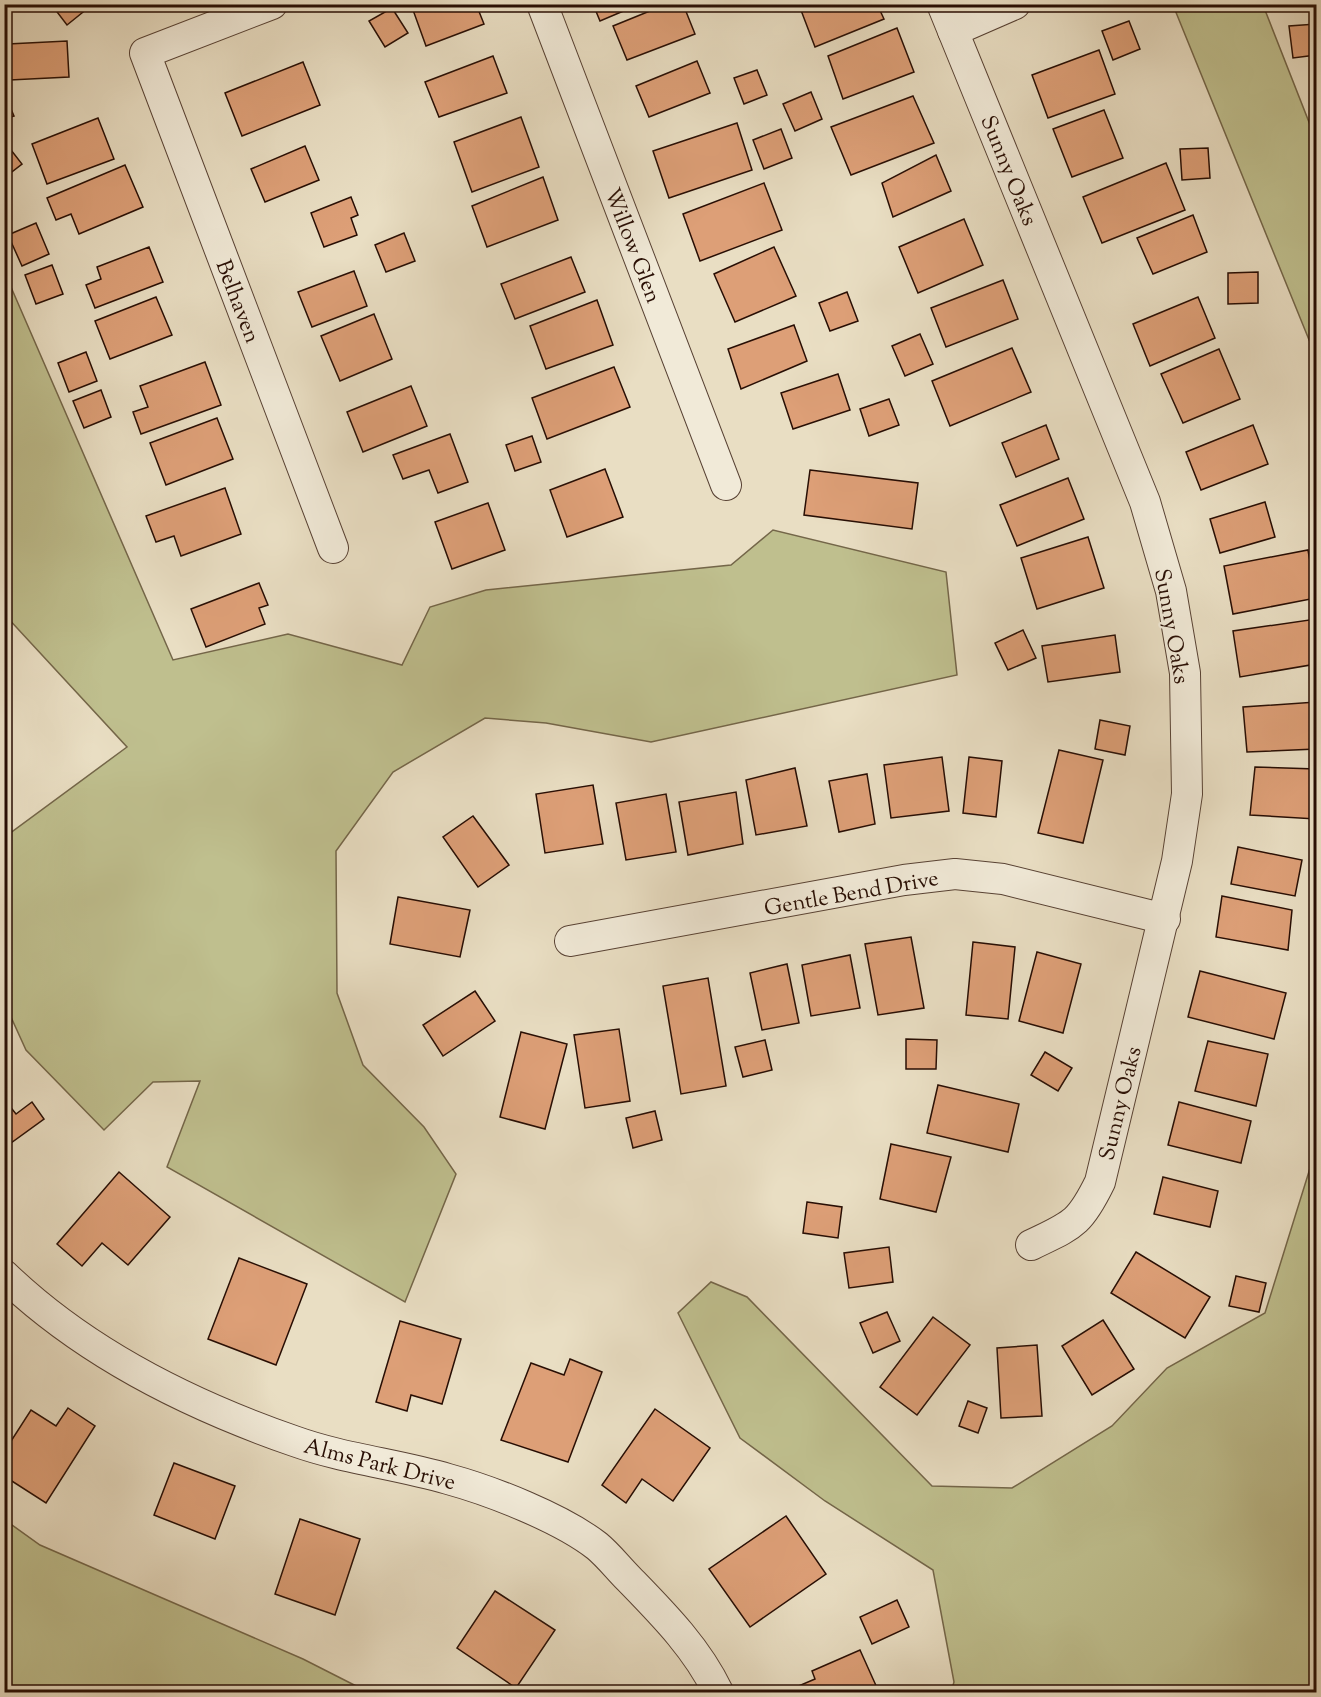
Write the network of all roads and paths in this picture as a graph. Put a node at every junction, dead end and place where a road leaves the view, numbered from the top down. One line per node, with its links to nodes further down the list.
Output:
1 (272, 4): 6 (street, Belhaven)
2 (542, 4): 5 (street, Willow Glen)
3 (1016, 4): 4 (street)
4 (947, 18): 7 (street, Sunny Oaks)
5 (726, 485)
6 (333, 548)
7 (1165, 919): 8 (street, Gentle Bend Drive); 9 (street, Sunny Oaks)
8 (570, 941)
9 (1031, 1245)
10 (4, 1275): 11 (street, Alms Park Drive)
11 (718, 1692)

